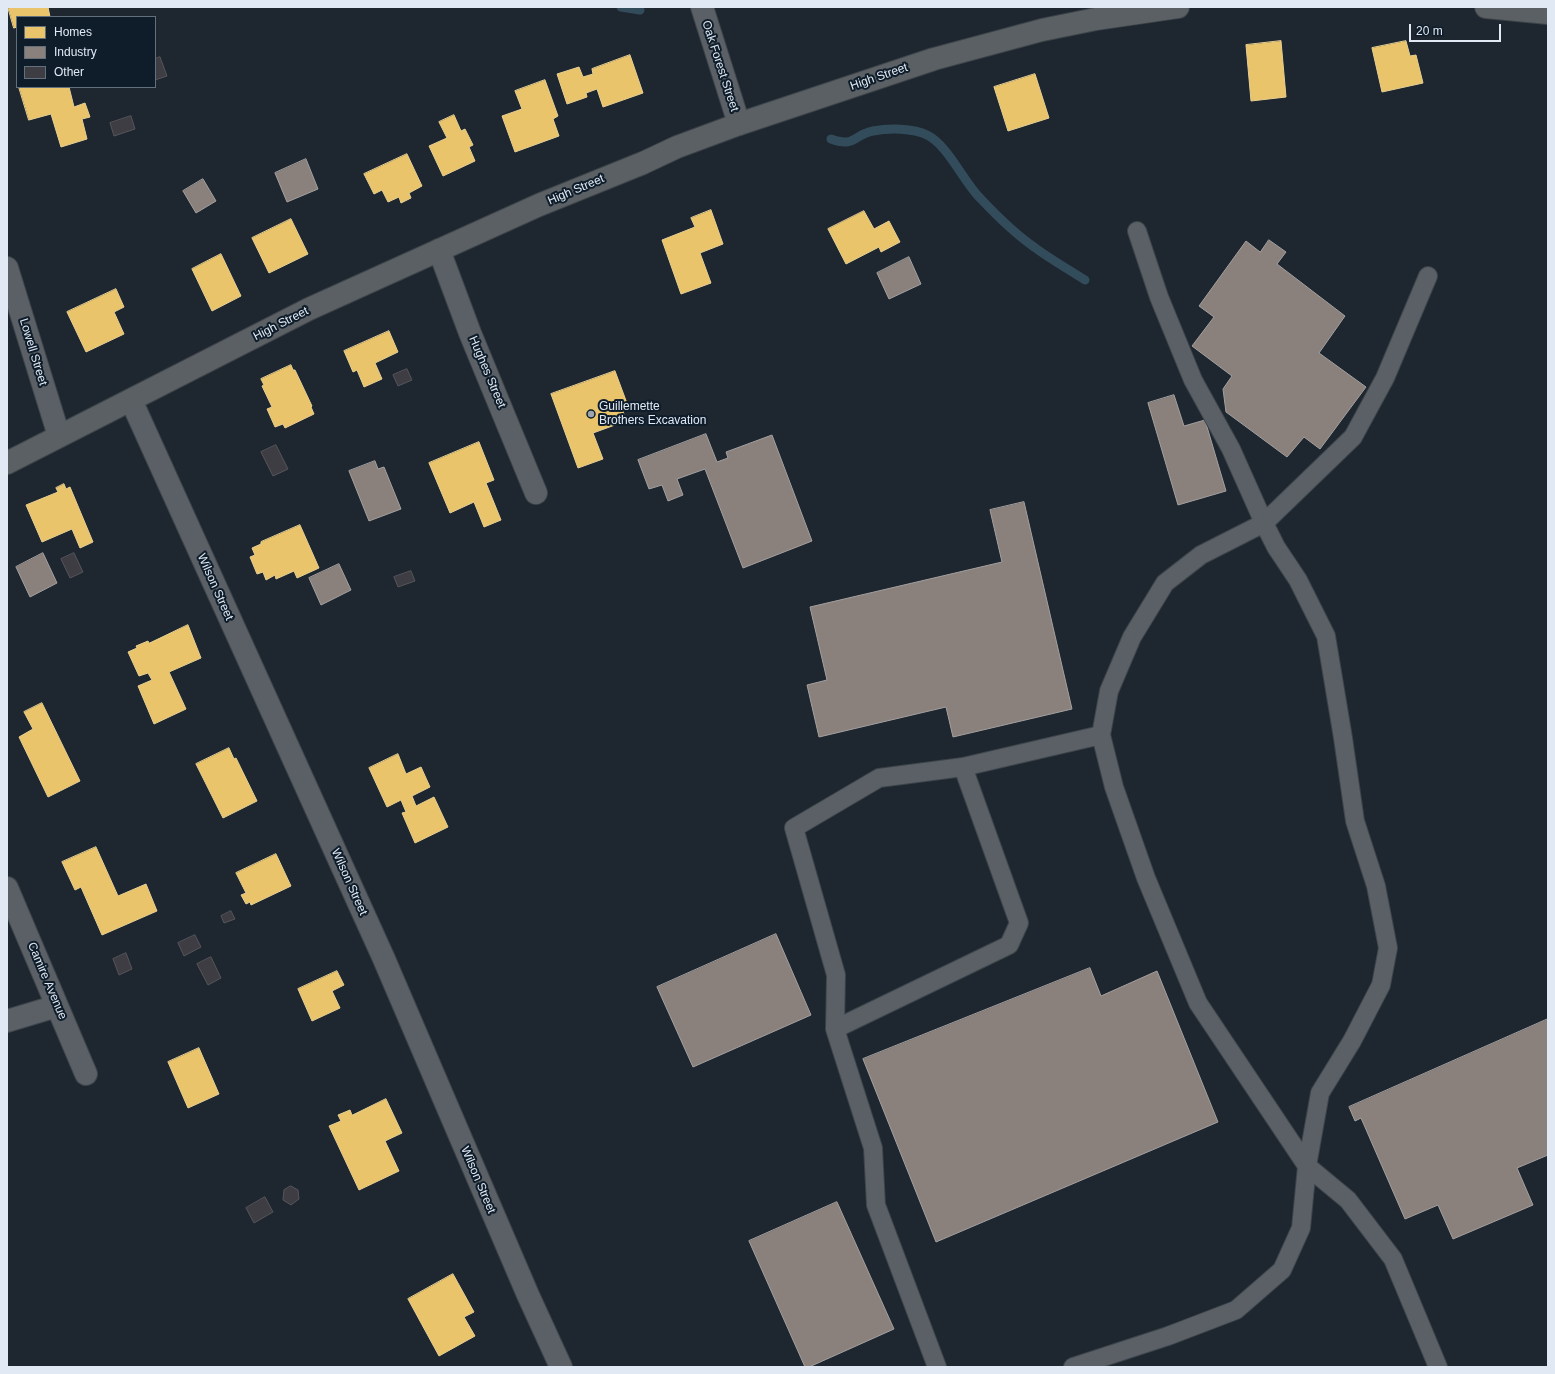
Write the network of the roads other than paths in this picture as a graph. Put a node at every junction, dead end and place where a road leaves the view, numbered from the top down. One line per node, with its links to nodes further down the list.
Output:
1 (702, 7): 5 (street, Oak Forest Street)
2 (1178, 7): 5 (street, High Street)
3 (1486, 7): 4 (street)
4 (1543, 11)
5 (739, 124): 7 (street, High Street)
6 (1137, 231): 14 (lane)
7 (438, 250): 10 (street, High Street); 13 (street, Hughes Street)
8 (7, 268): 11 (street, Lowell Street)
9 (1428, 276): 14 (lane)
10 (131, 400): 11 (street, High Street); 23 (street, Wilson Street)
11 (59, 436): 12 (street, High Street)
12 (7, 463)
13 (536, 493)
14 (1264, 523): 15 (lane); 22 (lane)
15 (1101, 735): 16 (lane); 22 (lane)
16 (963, 767): 20 (lane); 20 (lane)
17 (7, 888): 18 (street, Camire Avenue)
18 (57, 1006): 19 (street); 21 (street, Camire Avenue)
19 (7, 1021)
20 (836, 1029): 24 (lane)
21 (86, 1074)
22 (1307, 1166): 25 (lane); 26 (lane)
23 (562, 1367)
24 (937, 1367)
25 (1073, 1367)
26 (1438, 1367)

